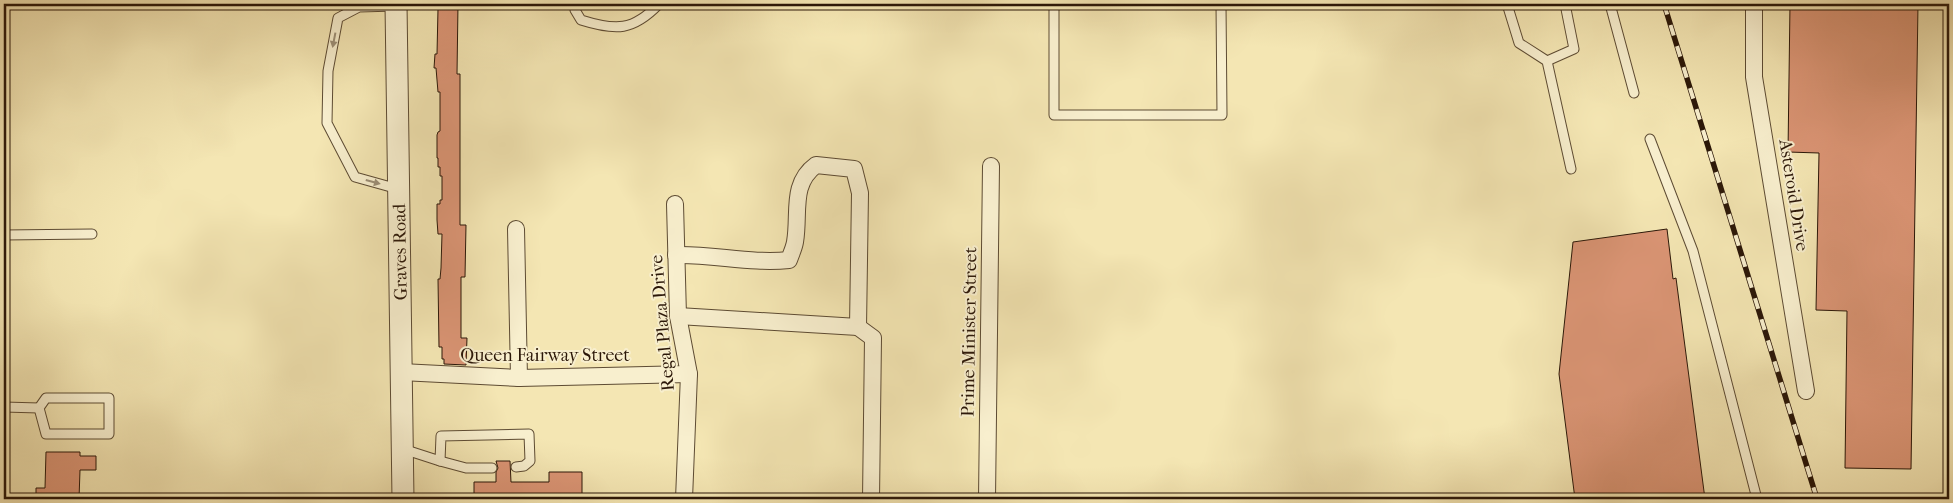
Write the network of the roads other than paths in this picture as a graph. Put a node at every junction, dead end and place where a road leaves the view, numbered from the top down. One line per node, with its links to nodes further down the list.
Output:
1 (575, 4): 2 (lane)
2 (659, 4)
3 (1054, 4): 4 (lane)
4 (1221, 4)
5 (1507, 4): 10 (lane)
6 (1565, 4): 10 (lane)
7 (1610, 4): 11 (lane)
8 (1754, 4): 26 (street, Asteroid Drive)
9 (396, 5): 15 (street, Graves Road); 15 (lane, one-way to 15)
10 (1547, 61): 14 (lane)
11 (1634, 93)
12 (1650, 139): 37 (lane)
13 (991, 166): 36 (street, Prime Minister Street)
14 (1571, 169)
15 (399, 189): 23 (street, Graves Road)
16 (674, 204): 20 (street, Regal Plaza Drive)
17 (516, 229): 25 (street)
18 (92, 234): 19 (lane)
19 (4, 235)
20 (676, 254): 21 (street, Regal Plaza Drive); 22 (street)
21 (678, 316): 22 (street); 24 (street, Regal Plaza Drive)
22 (858, 327): 35 (street)
23 (402, 372): 25 (street, Queen Fairway Street); 29 (street, Graves Road)
24 (689, 374): 25 (street, Queen Fairway Street); 34 (street, Regal Plaza Drive)
25 (518, 378)
26 (1806, 391)
27 (4, 407): 28 (lane)
28 (39, 408): 28 (lane)
29 (403, 449): 30 (lane); 33 (street, Graves Road)
30 (440, 460): 31 (lane); 32 (lane)
31 (516, 467)
32 (492, 468)
33 (403, 499)
34 (684, 499)
35 (871, 499)
36 (987, 499)
37 (1757, 499)

